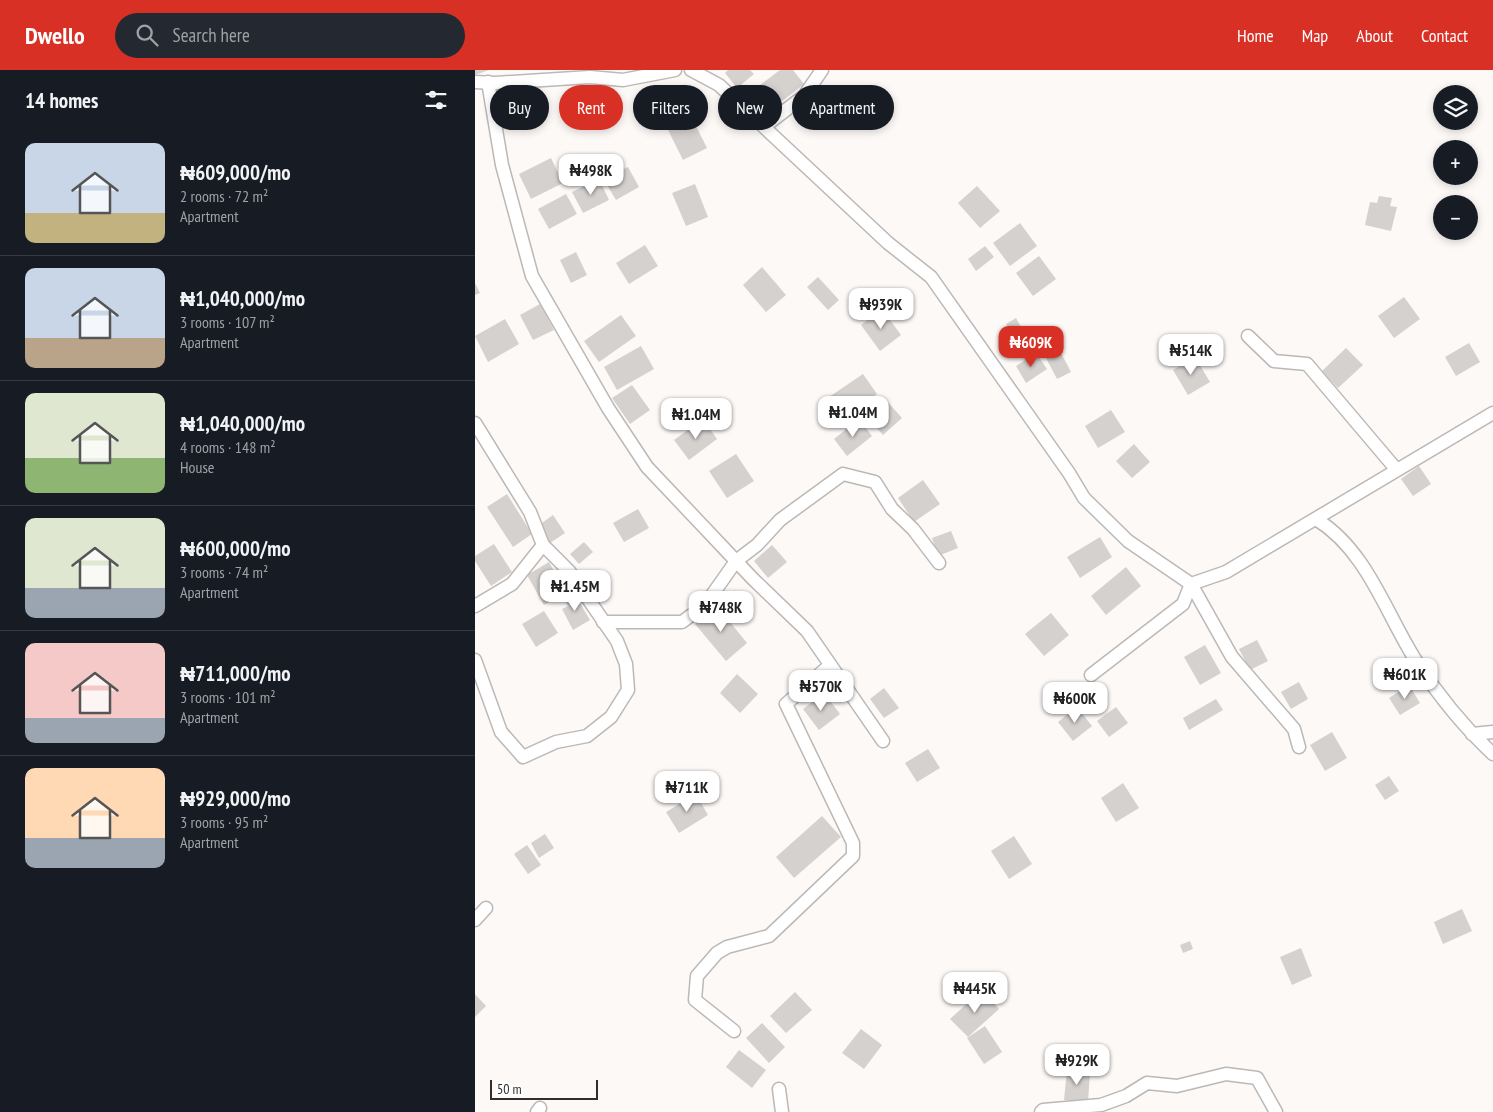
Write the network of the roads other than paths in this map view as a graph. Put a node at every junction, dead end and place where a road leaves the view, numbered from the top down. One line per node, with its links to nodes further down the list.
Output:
1 (675, 70): 4 (street)
2 (691, 70): 6 (street)
3 (822, 70): 7 (street)
4 (655, 72): 5 (street)
5 (481, 82): 15 (street)
6 (718, 85)
7 (782, 113)
8 (769, 130): 17 (street)
9 (1248, 336): 12 (street)
10 (1493, 413): 12 (street)
11 (475, 423): 14 (street)
12 (1397, 469): 13 (street)
13 (1317, 519): 17 (street); 24 (street)
14 (543, 545): 18 (street); 19 (street)
15 (736, 561): 16 (street); 19 (street); 21 (street)
16 (939, 563)
17 (1191, 584): 22 (street); 26 (street)
18 (475, 606)
19 (603, 622): 20 (street)
20 (475, 660)
21 (831, 665): 25 (street); 30 (street)
22 (1091, 675)
23 (1493, 732): 24 (street)
24 (1472, 734): 27 (street)
25 (883, 741)
26 (1299, 747)
27 (1493, 754)
28 (486, 908): 29 (street)
29 (475, 920)
30 (734, 1031)
31 (779, 1089): 32 (street)
32 (782, 1112)
33 (1041, 1112): 34 (street)
34 (1276, 1112)

